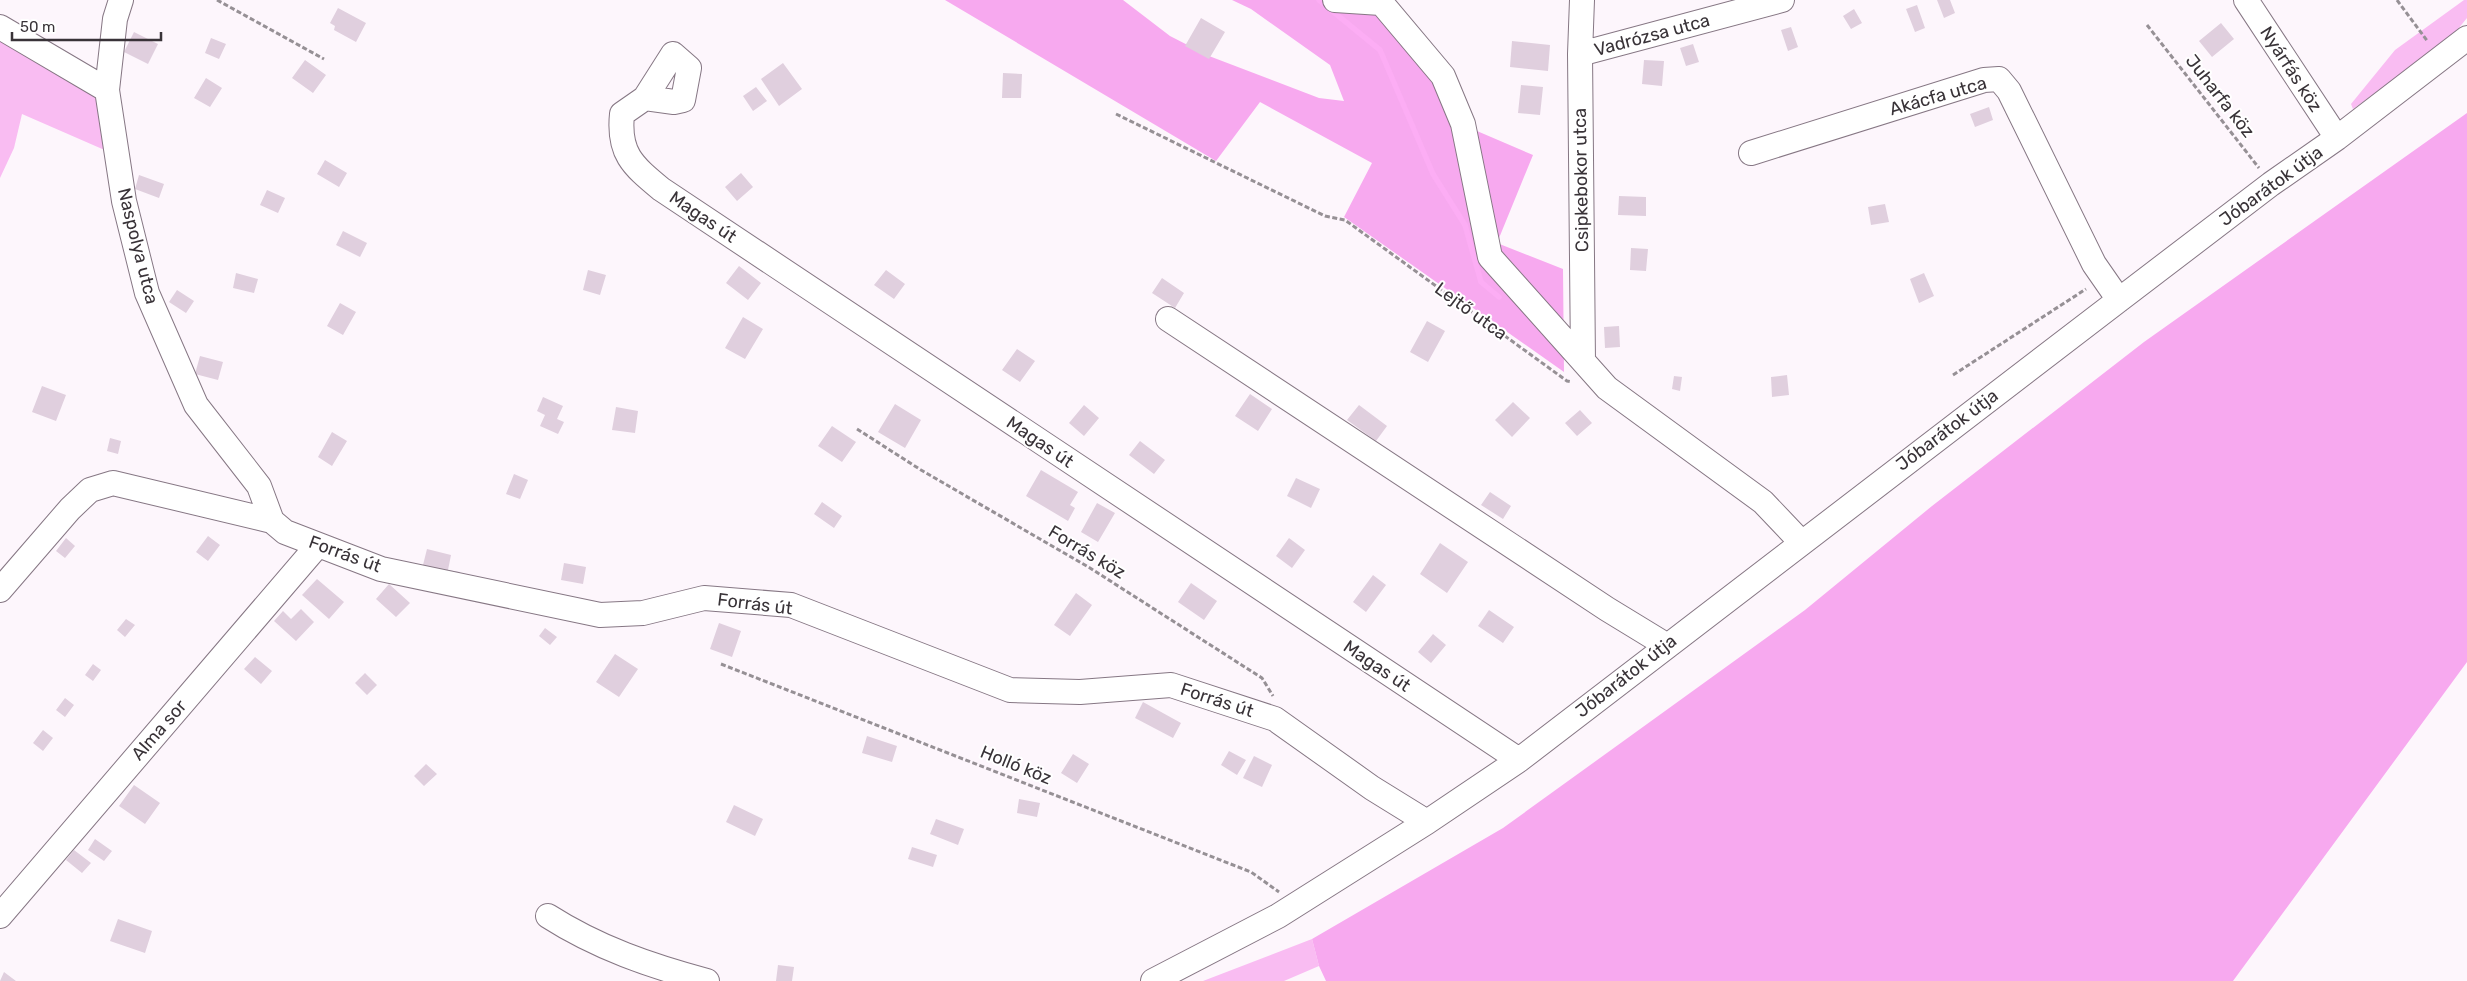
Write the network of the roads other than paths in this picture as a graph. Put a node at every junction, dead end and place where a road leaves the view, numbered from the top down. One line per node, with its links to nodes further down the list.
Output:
1 (121, 0): 10 (street, Naspolya utca)
2 (1335, 0): 6 (street)
3 (1582, 0): 9 (street, Csipkebokor utca)
4 (1782, 0): 9 (street, Vadrózsa utca)
5 (2246, 0): 12 (street, Nyárfás köz)
6 (1380, 1): 16 (street)
7 (0, 27): 10 (street)
8 (2467, 38): 12 (street, Jóbarátok útja)
9 (1580, 54): 16 (street, Csipkebokor utca)
10 (108, 90): 17 (street, Naspolya utca)
11 (645, 98): 22 (street, Magas út)
12 (2337, 138): 14 (street, Jóbarátok útja)
13 (1751, 153): 14 (street, Akácfa utca)
14 (2119, 300): 18 (street, Jóbarátok útja)
15 (1168, 319): 21 (street)
16 (1583, 361): 18 (street)
17 (272, 521): 19 (street, Forrás út); 20 (street, Forrás út)
18 (1801, 542): 21 (street, Jóbarátok útja)
19 (318, 545): 23 (street, Forrás út); 24 (street, Alma sor)
20 (0, 590)
21 (1666, 645): 22 (street, Jóbarátok útja)
22 (1519, 760): 23 (street, Jóbarátok útja)
23 (1428, 822): 27 (street, Jóbarátok útja)
24 (0, 916)
25 (548, 916): 26 (street)
26 (707, 981)
27 (1153, 981)

